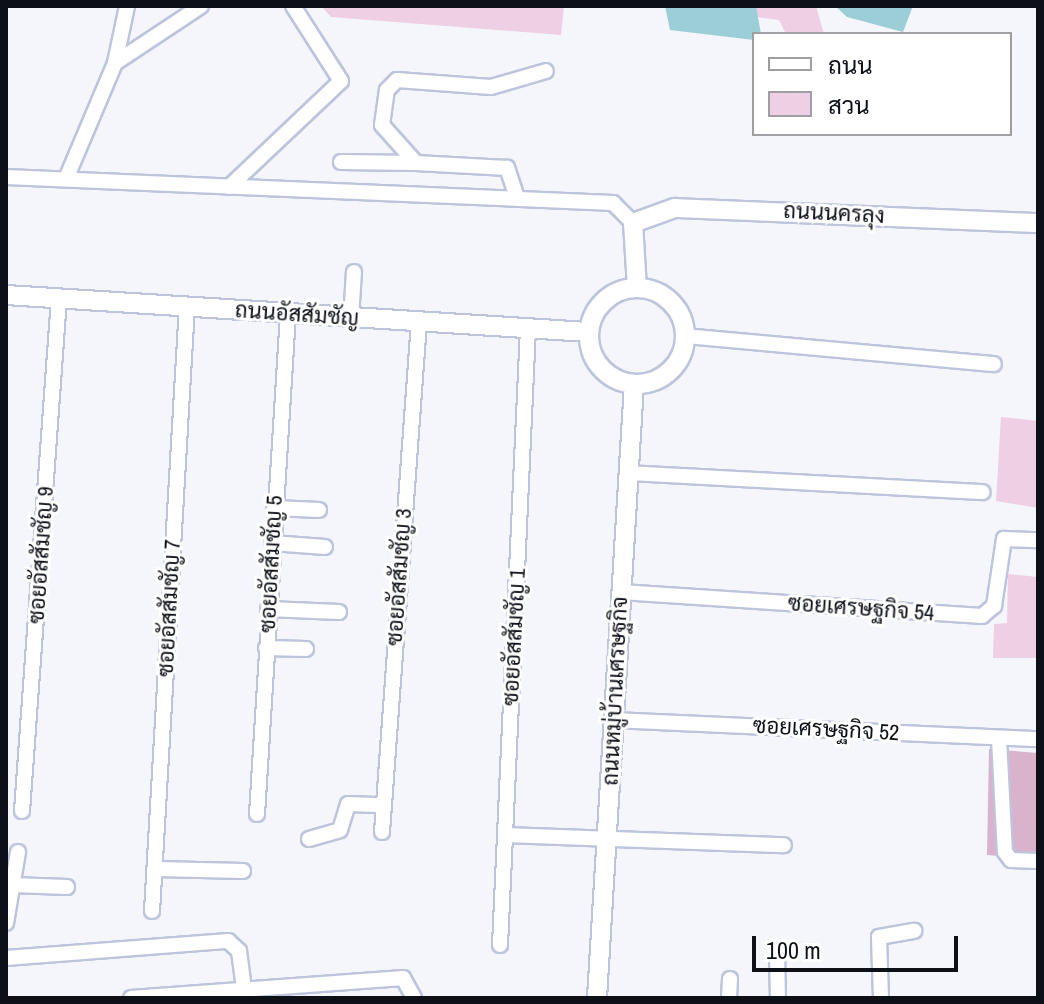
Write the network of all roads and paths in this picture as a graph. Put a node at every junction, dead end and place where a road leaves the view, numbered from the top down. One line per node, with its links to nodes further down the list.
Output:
1 (127, 6): 4 (street)
2 (201, 6): 4 (street)
3 (293, 6): 10 (street)
4 (115, 63): 9 (street)
5 (546, 71): 7 (street)
6 (341, 162): 7 (street)
7 (416, 163): 11 (street)
8 (6, 177): 9 (street)
9 (66, 179): 10 (street)
10 (229, 187): 11 (street)
11 (517, 198): 12 (street)
12 (633, 223): 13 (street, ถนนนครลุง); 15 (street)
13 (1038, 223)
14 (354, 272): 20 (street)
15 (637, 288): 23 (street); 24 (street)
16 (6, 295): 17 (street, ถนนอัสสัมชัญ)
17 (59, 299): 18 (street, ถนนอัสสัมชัญ); 43 (street, ซอยอัสสัมชัญ 9)
18 (187, 305): 19 (street, ถนนอัสสัมชัญ); 52 (street, ซอยอัสสัมชัญ 7)
19 (288, 314): 20 (street, ถนนอัสสัมชัญ); 29 (street, ซอยอัสสัมชัญ 5)
20 (351, 318): 21 (street, ถนนอัสสัมชัญ)
21 (419, 322): 22 (street, ถนนอัสสัมชัญ); 42 (street, ซอยอัสสัมชัญ 3)
22 (528, 329): 23 (street, ถนนอัสสัมชัญ); 46 (street, ซอยอัสสัมชัญ 1)
23 (588, 332): 26 (street)
24 (685, 336): 25 (street); 26 (street)
25 (994, 364)
26 (634, 385): 27 (street, ถนนหมู่บ้านเศรษฐกิจ)
27 (628, 473): 28 (street); 34 (street, ถนนหมู่บ้านเศรษฐกิจ)
28 (982, 492)
29 (274, 508): 30 (street); 32 (street, ซอยอัสสัมชัญ 5)
30 (319, 510)
31 (1038, 540): 34 (street, ซอยเศรษฐกิจ 54)
32 (272, 543): 33 (street); 35 (street, ซอยอัสสัมชัญ 5)
33 (325, 547)
34 (621, 592): 39 (street, ถนนหมู่บ้านเศรษฐกิจ)
35 (268, 609): 36 (street); 37 (street, ซอยอัสสัมชัญ 5)
36 (339, 612)
37 (266, 648): 38 (street); 44 (street, ซอยอัสสัมชัญ 5)
38 (306, 649)
39 (614, 720): 40 (street, ซอยเศรษฐกิจ 52); 48 (street, ถนนหมู่บ้านเศรษฐกิจ)
40 (999, 739): 41 (street, ซอยเศรษฐกิจ 52); 51 (street)
41 (1038, 739)
42 (382, 805): 45 (street, ซอยอัสสัมชัญ 3); 47 (street)
43 (22, 811)
44 (257, 814)
45 (382, 832)
46 (505, 835): 48 (street); 59 (street, ซอยอัสสัมชัญ 1)
47 (309, 839)
48 (607, 839): 49 (street); 66 (street, ถนนหมู่บ้านเศรษฐกิจ)
49 (784, 845)
50 (18, 852): 54 (street)
51 (1038, 861)
52 (156, 869): 53 (street); 56 (street, ซอยอัสสัมชัญ 7)
53 (243, 871)
54 (12, 885): 55 (street); 57 (street)
55 (67, 887)
56 (152, 911)
57 (6, 923)
58 (914, 931): 69 (street)
59 (500, 945)
60 (777, 952): 68 (street)
61 (6, 958): 63 (street)
62 (730, 979): 67 (street)
63 (245, 994): 64 (street); 65 (street)
64 (131, 998)
65 (414, 998)
66 (597, 998)
67 (729, 998)
68 (778, 998)
69 (881, 998)

